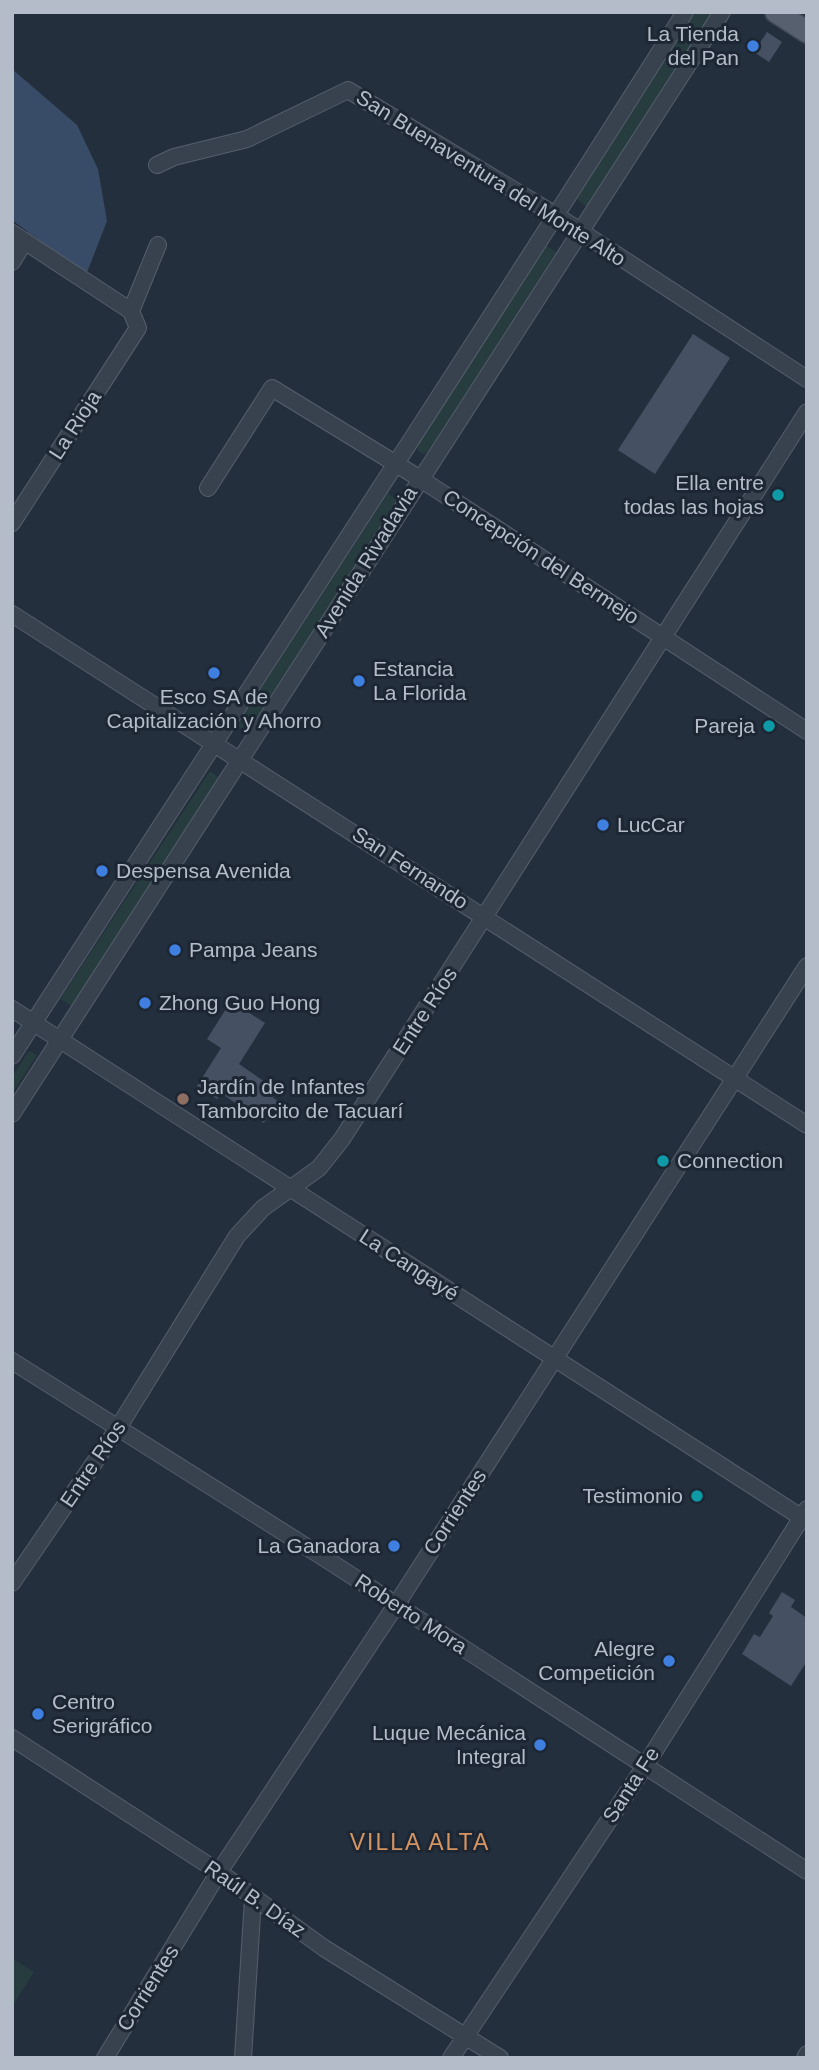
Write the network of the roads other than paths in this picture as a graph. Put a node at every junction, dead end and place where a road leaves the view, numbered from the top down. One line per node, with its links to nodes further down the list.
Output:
1 (685, 12): 6 (street, Avenida Rivadavia)
2 (722, 12): 7 (street, Avenida Rivadavia)
3 (776, 12): 4 (main road)
4 (807, 32)
5 (157, 165): 6 (street, San Buenaventura del Monte Alto)
6 (557, 216): 7 (street, San Buenaventura del Monte Alto); 14 (street, Avenida Rivadavia)
7 (580, 232): 12 (street, San Buenaventura del Monte Alto); 15 (street, Avenida Rivadavia)
8 (18, 237): 10 (street); 11 (street)
9 (158, 245): 11 (street)
10 (12, 261)
11 (131, 311): 17 (street, La Rioja)
12 (807, 379)
13 (807, 412): 19 (street, Entre Ríos)
14 (398, 464): 15 (street, Concepción del Bermejo); 16 (street, Concepción del Bermejo); 21 (street, Avenida Rivadavia)
15 (419, 478): 19 (street, Concepción del Bermejo); 22 (street, Avenida Rivadavia)
16 (208, 488)
17 (12, 523)
18 (12, 614): 21 (street, San Fernando)
19 (665, 637): 20 (street, Concepción del Bermejo); 23 (street, Entre Ríos)
20 (807, 731)
21 (213, 743): 22 (street, San Fernando); 26 (street, Avenida Rivadavia)
22 (240, 761): 23 (street, San Fernando); 27 (street, Avenida Rivadavia)
23 (484, 918): 29 (street, San Fernando); 32 (street, Entre Ríos)
24 (807, 966): 29 (street, Corrientes)
25 (12, 1009): 26 (street, La Cangayé)
26 (34, 1022): 27 (street, La Cangayé); 28 (street, Avenida Rivadavia)
27 (60, 1040): 30 (street, Avenida Rivadavia); 32 (street, La Cangayé)
28 (12, 1056)
29 (735, 1079): 31 (street, San Fernando); 33 (street, Corrientes)
30 (12, 1114)
31 (807, 1125)
32 (293, 1189): 33 (street, La Cangayé); 35 (street, Entre Ríos)
33 (554, 1357): 36 (street, La Cangayé); 38 (street, Corrientes)
34 (12, 1361): 35 (street, Roberto Mora)
35 (118, 1429): 37 (street, Entre Ríos); 38 (street, Roberto Mora)
36 (805, 1516): 40 (street, Santa Fe)
37 (12, 1583)
38 (396, 1605): 40 (street, Roberto Mora); 42 (street, Corrientes)
39 (12, 1738): 42 (street, Raúl B. Díaz)
40 (645, 1766): 41 (street, Roberto Mora); 44 (street, Santa Fe)
41 (807, 1871)
42 (219, 1872): 43 (street, Raúl B. Díaz); 45 (street, Corrientes)
43 (253, 1898): 44 (street, Raúl B. Díaz); 46 (street)
44 (464, 2035): 47 (street, Santa Fe); 48 (street, Raúl B. Díaz)
45 (105, 2058)
46 (243, 2058)
47 (451, 2058)
48 (500, 2058)

